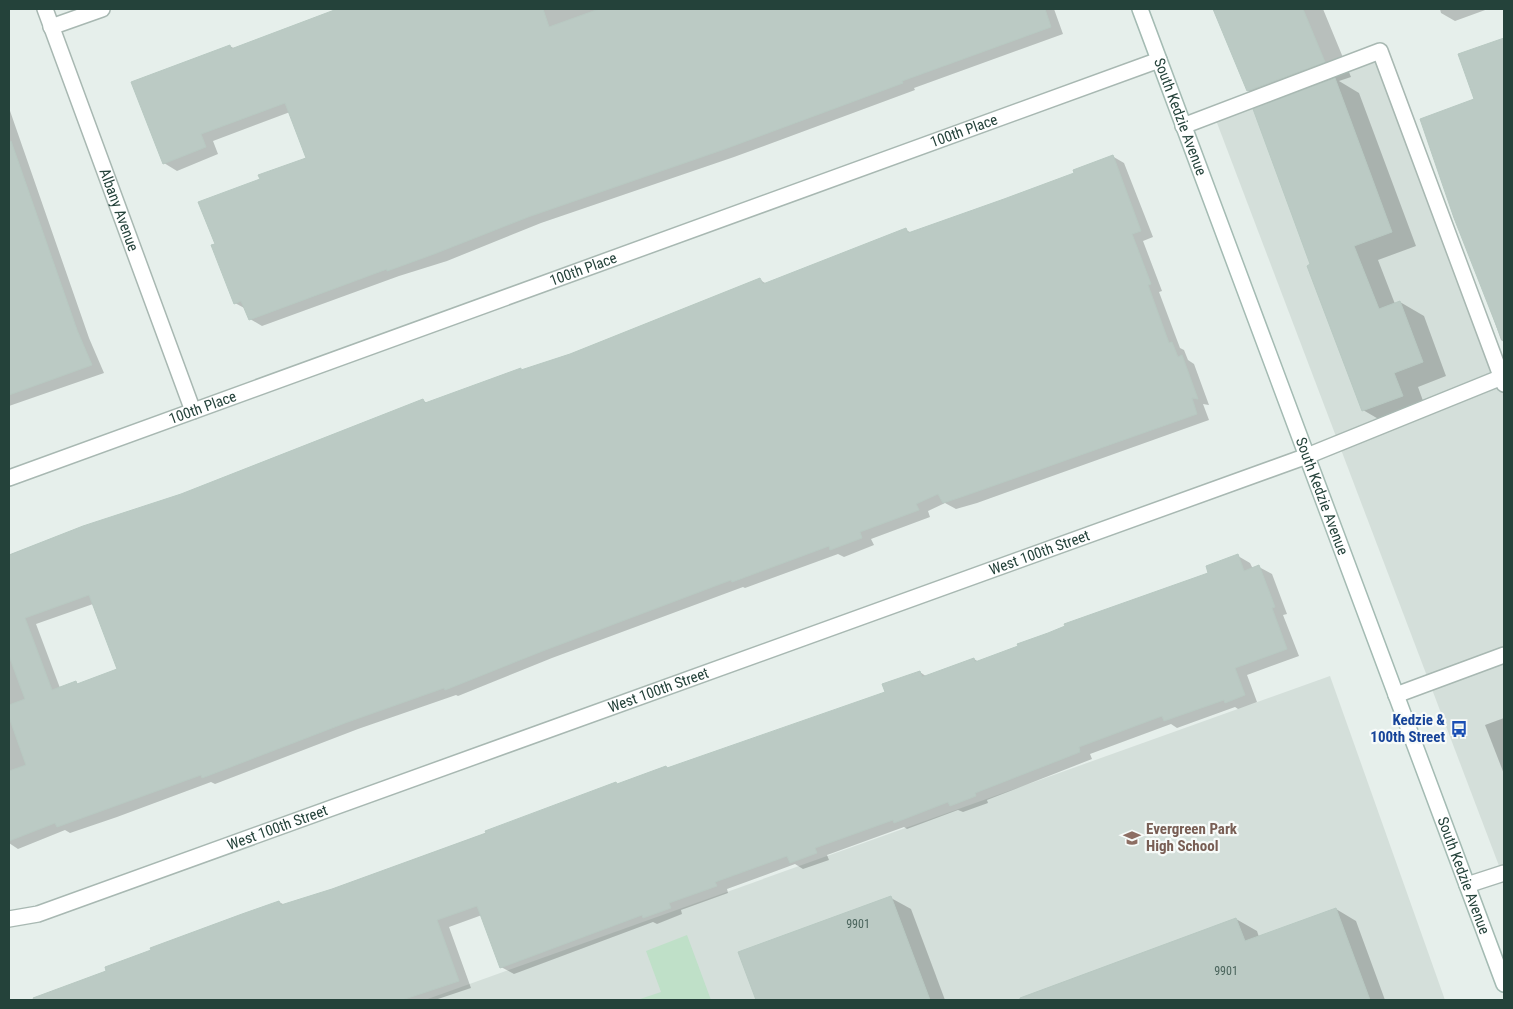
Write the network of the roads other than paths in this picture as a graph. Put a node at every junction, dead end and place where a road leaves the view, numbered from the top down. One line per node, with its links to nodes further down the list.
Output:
1 (45, 9): 4 (street, Albany Avenue)
2 (102, 9): 4 (street)
3 (1140, 9): 5 (street, South Kedzie Avenue)
4 (52, 27): 8 (street, Albany Avenue)
5 (1159, 60): 6 (street, South Kedzie Avenue); 8 (street, 100th Place)
6 (1183, 126): 7 (street); 9 (street, South Kedzie Avenue)
7 (1503, 381): 9 (street, West 100th Street)
8 (193, 411): 10 (street, 100th Place)
9 (1307, 456): 12 (street, South Kedzie Avenue); 15 (street, West 100th Street)
10 (9, 478)
11 (1504, 655): 12 (street)
12 (1396, 695): 14 (street, South Kedzie Avenue)
13 (1504, 873): 14 (street)
14 (1467, 885): 16 (street, South Kedzie Avenue)
15 (9, 919)
16 (1504, 984)

